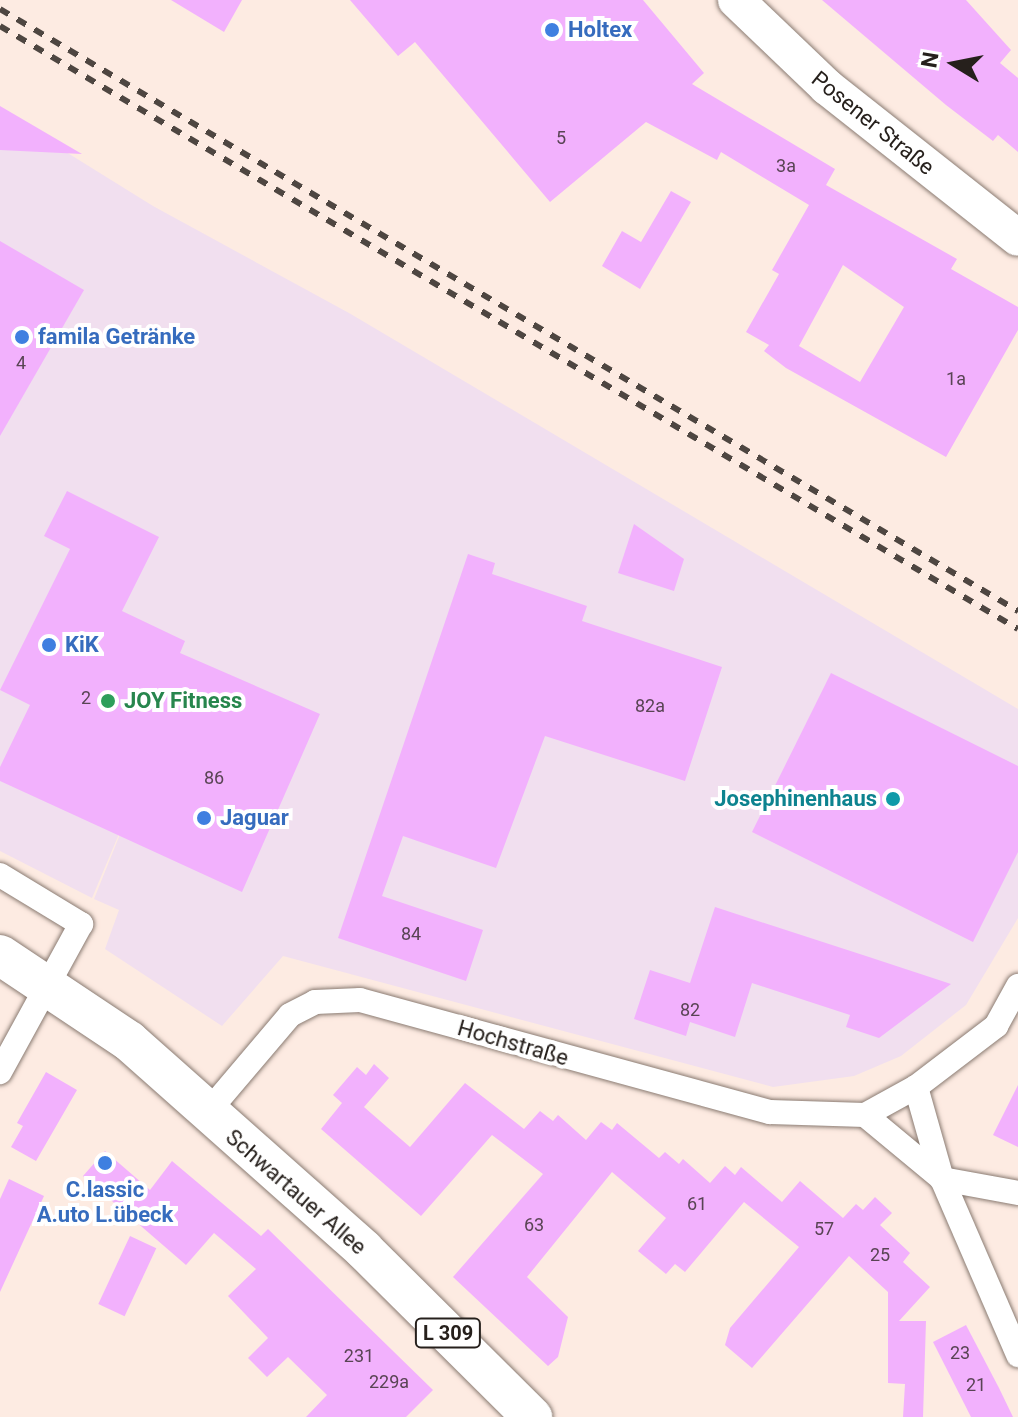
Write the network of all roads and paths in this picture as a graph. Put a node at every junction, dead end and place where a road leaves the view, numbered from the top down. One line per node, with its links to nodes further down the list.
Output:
1 (736, 0): 2 (street, Posener Straße)
2 (1018, 238)
3 (0, 875): 5 (street)
4 (0, 955): 5 (main road, L 309)
5 (46, 982): 7 (street); 9 (main road, Schwartauer Allee / L 309)
6 (1018, 986): 8 (street)
7 (0, 1072)
8 (916, 1087): 10 (street); 11 (street)
9 (207, 1113): 10 (street, Hochstraße); 14 (main road, Schwartauer Allee / L 309)
10 (865, 1115): 11 (street)
11 (942, 1179): 12 (street); 13 (street)
12 (1018, 1193)
13 (1018, 1355)
14 (532, 1417)

